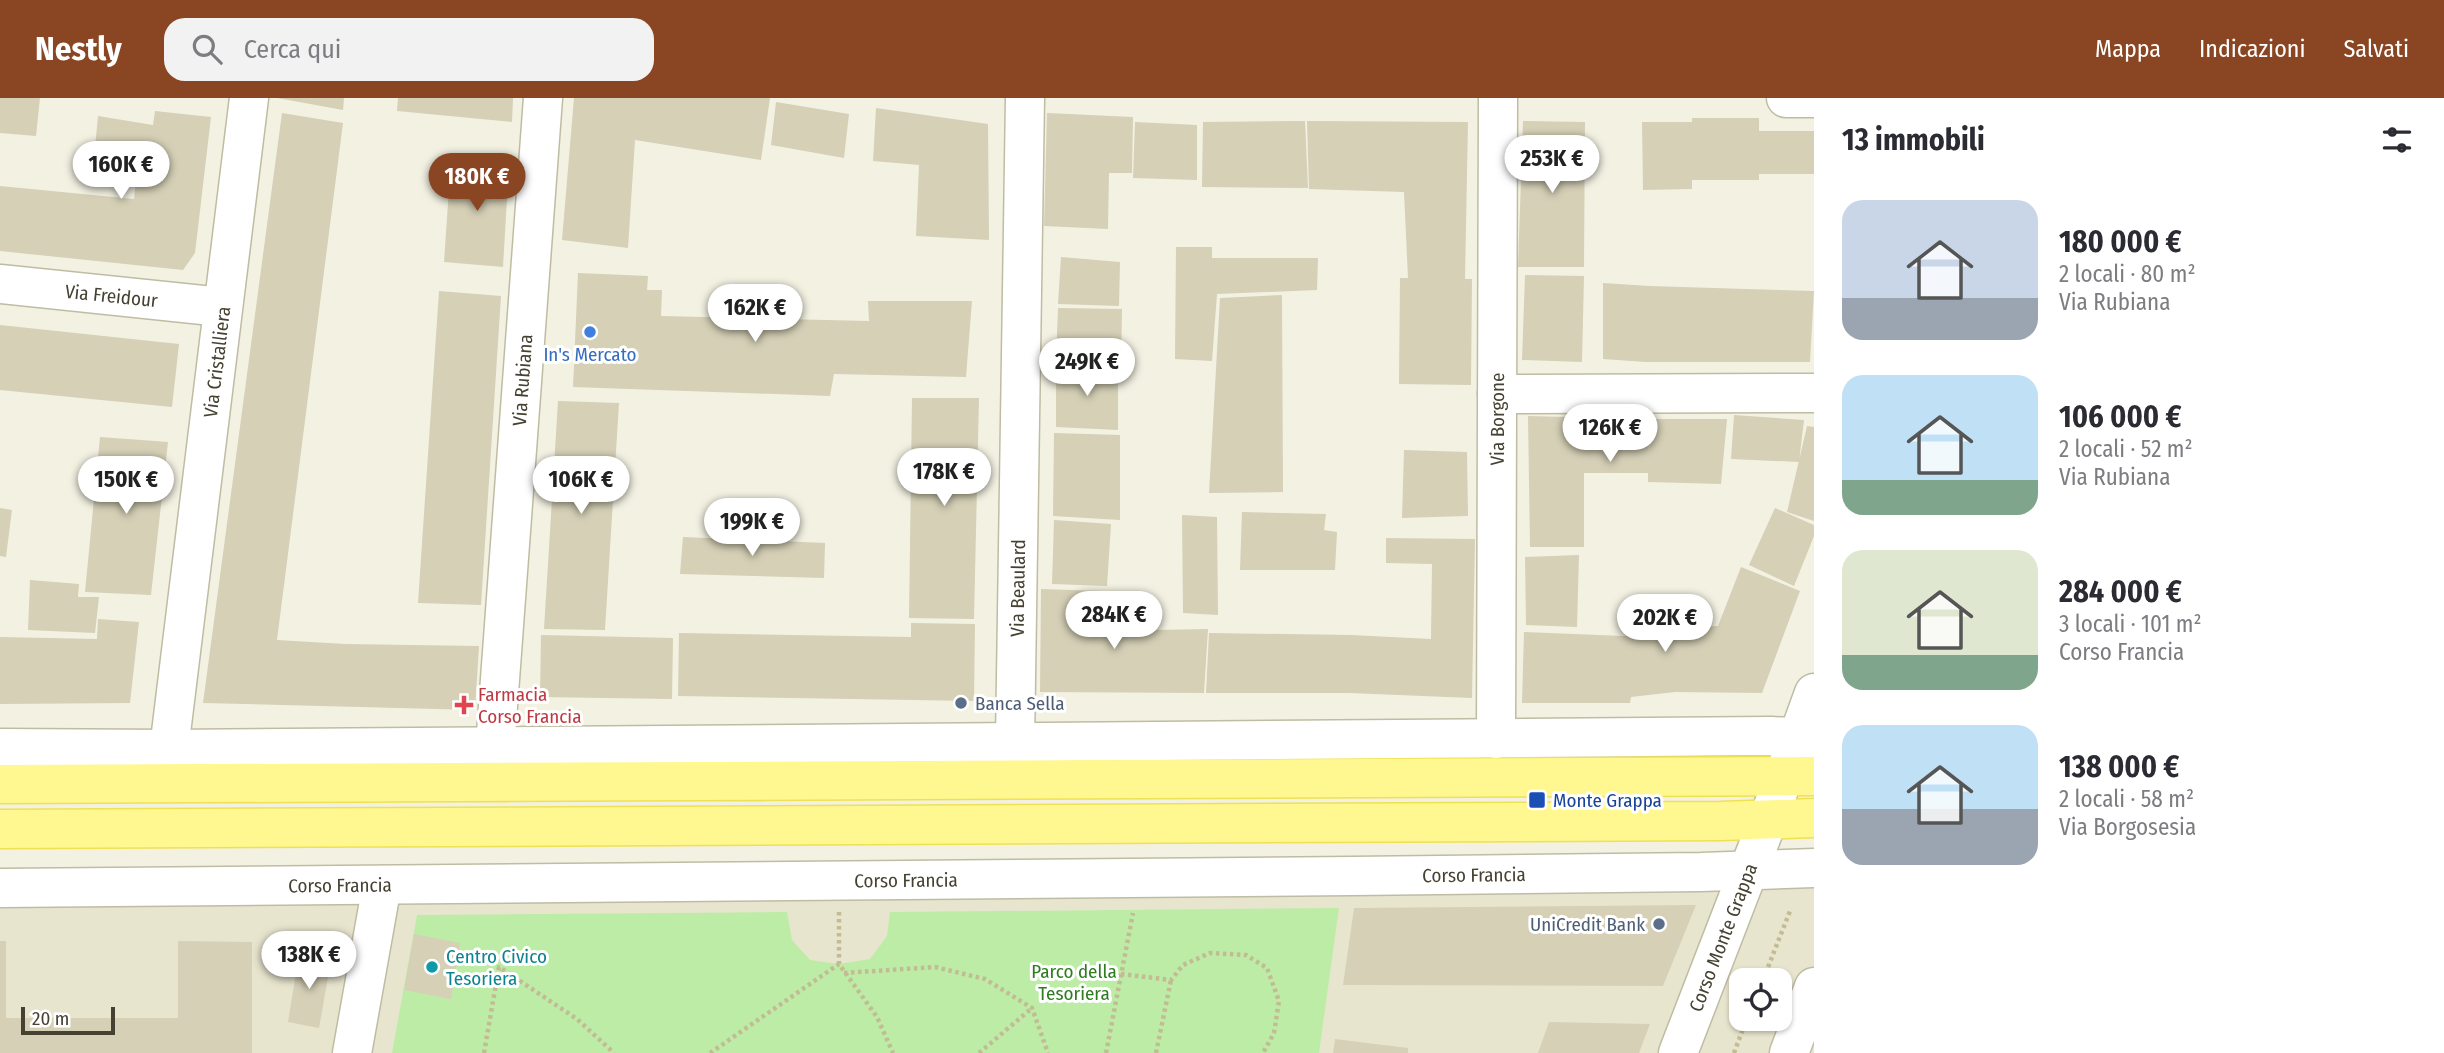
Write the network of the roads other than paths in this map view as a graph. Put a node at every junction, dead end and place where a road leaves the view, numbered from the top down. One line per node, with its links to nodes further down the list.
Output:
1 (249, 98): 8 (street, Via Cristalliera)
2 (542, 98): 15 (street, Via Rubiana)
3 (1025, 98): 14 (street, Via Beaulard)
4 (1498, 98): 10 (street, Via Borgone)
5 (1786, 98): 6 (street)
6 (1814, 98)
7 (0, 284): 8 (street, Via Freidour)
8 (222, 307): 17 (street, Via Cristalliera)
9 (1814, 393): 10 (street)
10 (1497, 394): 13 (street, Via Borgone)
11 (1814, 693): 12 (street, Corso Monte Grappa)
12 (1806, 738): 13 (street); 18 (street, Corso Monte Grappa)
13 (1496, 739): 14 (street)
14 (1015, 742): 15 (street)
15 (495, 747): 17 (street)
16 (0, 748): 17 (street)
17 (169, 750)
18 (1799, 776): 19 (main road); 21 (street, Corso Monte Grappa)
19 (0, 784)
20 (1814, 818): 21 (main road)
21 (1768, 820): 22 (main road); 24 (street, Corso Monte Grappa)
22 (0, 829)
23 (1814, 868): 24 (street, Corso Francia)
24 (1749, 870): 25 (street, Corso Francia); 30 (street, Corso Monte Grappa)
25 (382, 885): 26 (street, Corso Francia); 29 (street)
26 (0, 888)
27 (1814, 987): 31 (street)
28 (1814, 1046): 32 (street)
29 (352, 1053)
30 (1678, 1053)
31 (1789, 1053)
32 (1813, 1053)

